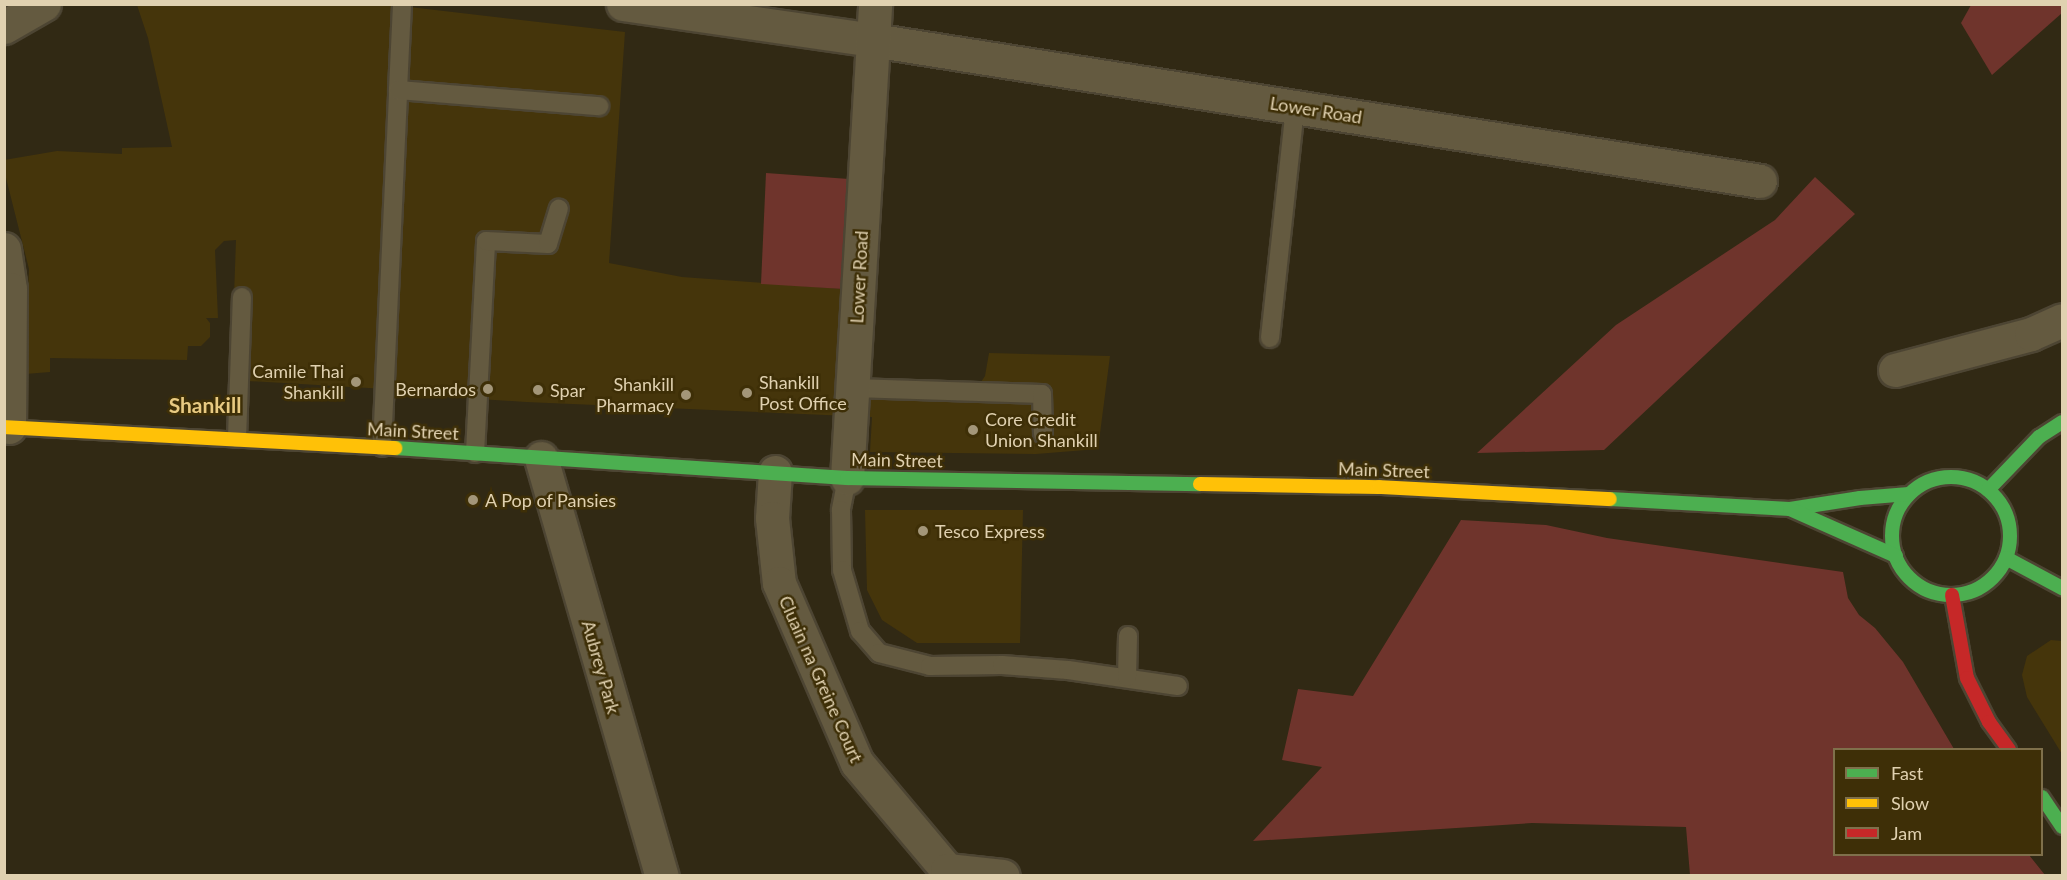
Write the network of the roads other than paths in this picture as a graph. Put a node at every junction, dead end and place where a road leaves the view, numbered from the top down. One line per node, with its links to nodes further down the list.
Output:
1 (44, 4): 5 (street)
2 (402, 4): 7 (lane)
3 (623, 4): 6 (street, Lower Road)
4 (875, 4): 6 (street, Lower Road)
5 (4, 27)
6 (873, 40): 9 (street, Lower Road); 17 (street, Lower Road)
7 (398, 90): 8 (lane); 22 (lane)
8 (599, 106)
9 (1295, 107): 10 (street, Lower Road); 15 (lane)
10 (1760, 181)
11 (559, 209): 23 (lane)
12 (4, 249): 19 (street)
13 (242, 297): 21 (lane)
14 (2062, 321): 16 (street)
15 (1270, 338)
16 (1895, 370)
17 (852, 388): 20 (lane); 26 (street, Lower Road)
18 (2062, 422): 27 (main road)
19 (7, 427): 21 (main road, Main Street)
20 (1043, 434)
21 (237, 438): 22 (main road, Main Street)
22 (382, 447): 23 (main road, Main Street)
23 (475, 453): 24 (main road, Main Street)
24 (541, 458): 25 (main road, Main Street); 40 (street, Aubrey Park)
25 (775, 472): 26 (main road, Main Street); 41 (street, Cluain na Greine Court)
26 (847, 478): 29 (main road, Main Street); 35 (lane)
27 (1988, 490): 28 (main road); 31 (main road)
28 (1909, 494): 29 (main road, Main Street); 30 (main road)
29 (1790, 509): 30 (main road, Main Street)
30 (1896, 556): 33 (main road)
31 (2006, 558): 32 (main road); 33 (main road)
32 (2062, 588)
33 (1952, 595): 37 (main road)
34 (1128, 636): 35 (lane)
35 (1127, 677): 36 (lane)
36 (1178, 686)
37 (2008, 748)
38 (2043, 798): 39 (main road)
39 (2062, 827)
40 (662, 876)
41 (1003, 876)

